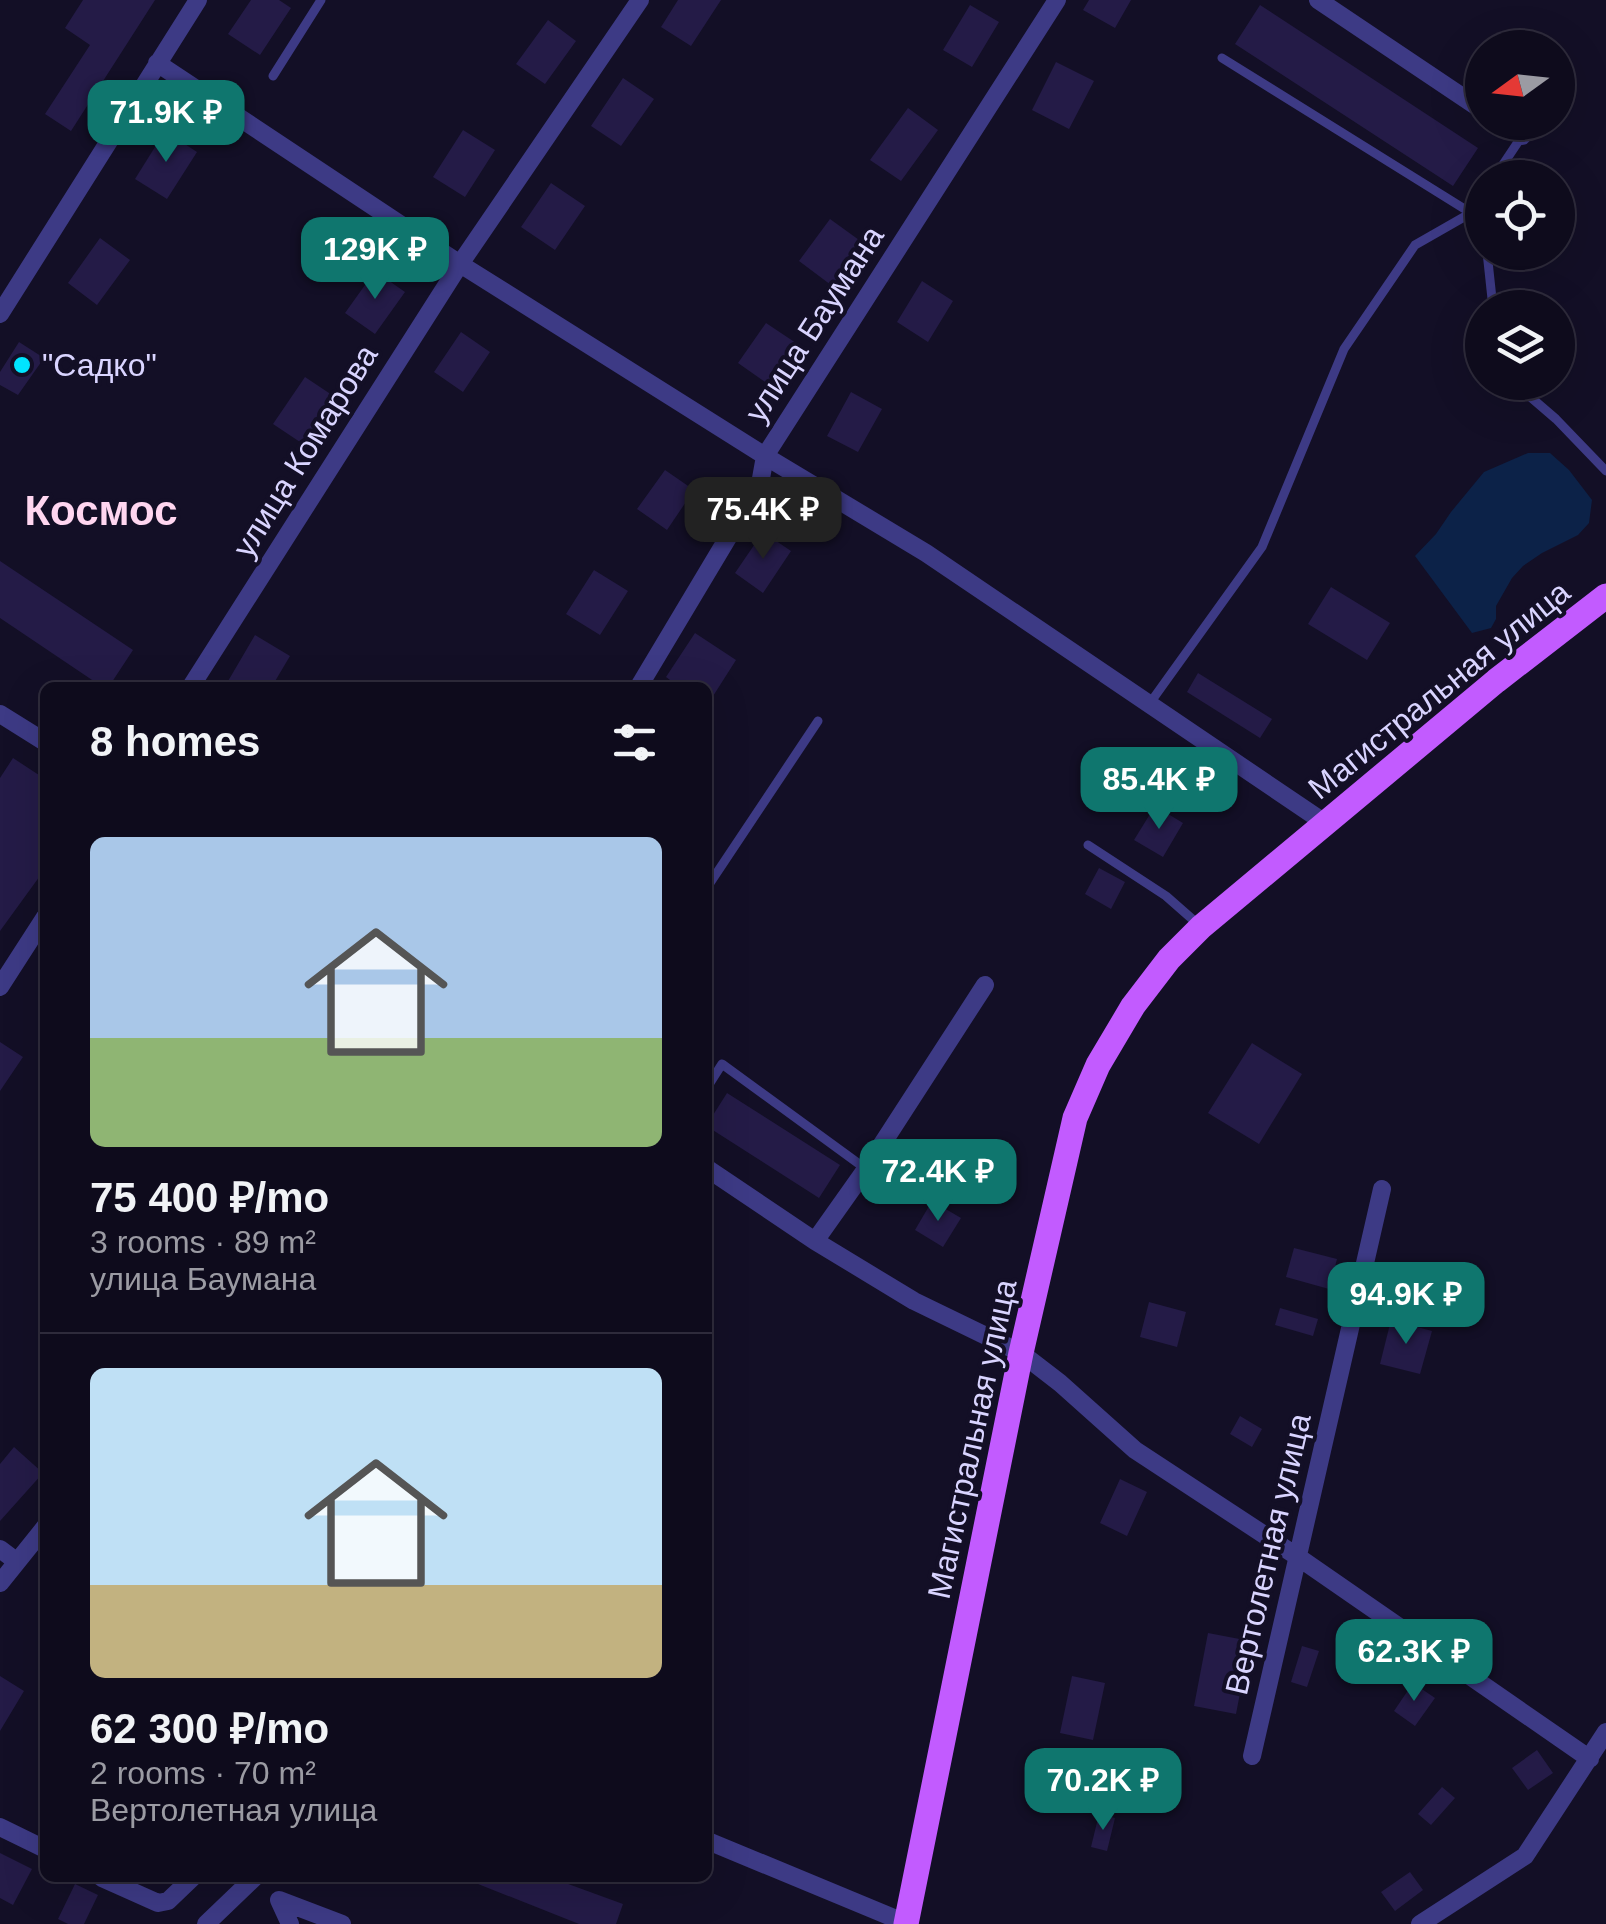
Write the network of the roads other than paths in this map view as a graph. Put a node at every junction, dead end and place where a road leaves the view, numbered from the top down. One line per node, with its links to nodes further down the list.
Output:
1 (198, 0): 7 (street)
2 (640, 0): 12 (street, улица Комарова)
3 (1057, 0): 15 (street, улица Баумана)
4 (317, 1): 8 (lane)
5 (1332, 3): 9 (street)
6 (1222, 58): 10 (lane)
7 (157, 63): 12 (street); 13 (street)
8 (272, 76)
9 (1465, 98)
10 (1465, 208)
11 (1465, 215): 20 (lane)
12 (460, 264): 15 (street); 18 (street, улица Комарова)
13 (0, 314)
14 (1534, 400): 16 (lane)
15 (765, 456): 19 (street, улица Баумана); 20 (street)
16 (1606, 471)
17 (1606, 596): 24 (main road, Магистральная улица)
18 (194, 682)
19 (642, 682)
20 (1150, 703): 24 (street)
21 (0, 714): 23 (street)
22 (818, 721): 26 (lane)
23 (40, 739)
24 (1326, 824): 28 (main road, Магистральная улица)
25 (1088, 845): 28 (lane)
26 (712, 880)
27 (40, 925): 30 (street)
28 (1201, 927): 36 (main road, Магистральная улица)
29 (984, 985): 32 (street)
30 (0, 987)
31 (712, 1080): 32 (lane)
32 (866, 1169): 35 (street)
33 (712, 1172): 35 (street)
34 (1382, 1189): 39 (street, Вертолетная улица)
35 (815, 1241): 36 (street)
36 (1022, 1352): 39 (street); 53 (main road, Магистральная улица)
37 (40, 1534): 40 (street)
38 (0, 1549): 40 (street)
39 (1298, 1557): 43 (street, Вертолетная улица); 44 (street)
40 (16, 1560): 41 (street)
41 (0, 1583)
42 (1606, 1732): 44 (street)
43 (1252, 1756)
44 (1590, 1759): 57 (street)
45 (0, 1827): 47 (street)
46 (712, 1844): 53 (street)
47 (40, 1847)
48 (111, 1882): 49 (street)
49 (188, 1882)
50 (250, 1882): 54 (street)
51 (268, 1882): 52 (street)
52 (279, 1900): 55 (street); 56 (street)
53 (906, 1923)
54 (206, 1924)
55 (290, 1924)
56 (342, 1924)
57 (1420, 1924)

